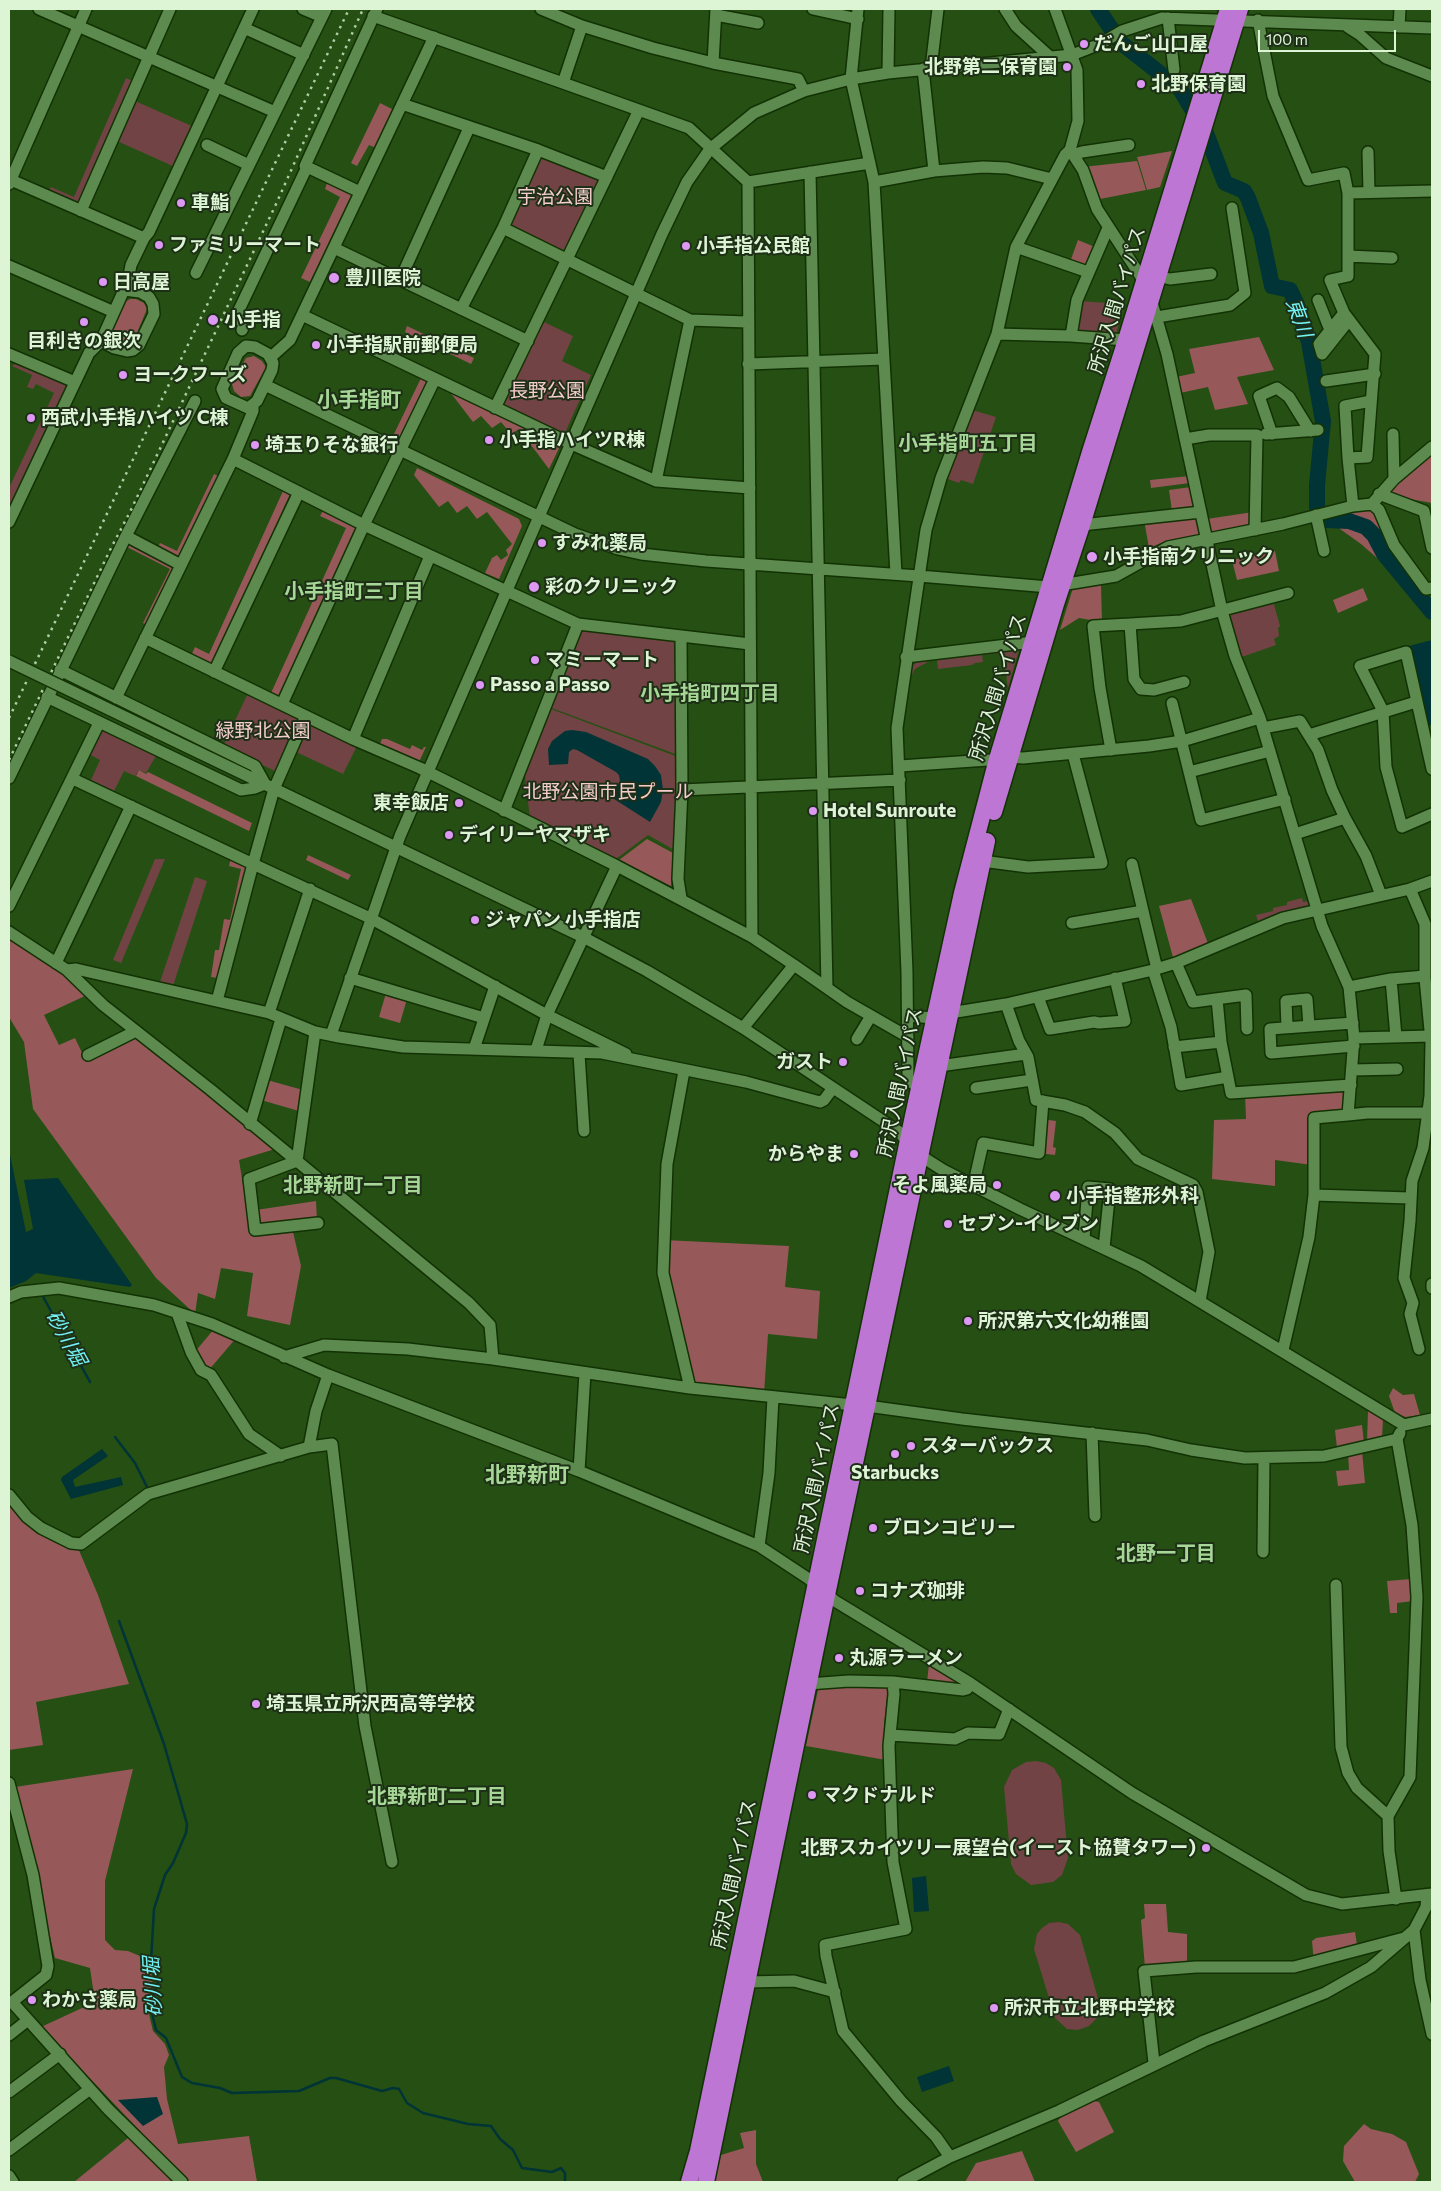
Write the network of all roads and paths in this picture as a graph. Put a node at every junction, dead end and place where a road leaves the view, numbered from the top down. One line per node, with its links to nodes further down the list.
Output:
1 (39, 9): 21 (street)
2 (86, 9): 21 (street)
3 (170, 9): 31 (street)
4 (253, 9): 25 (street)
5 (303, 9): 15 (street)
6 (541, 9): 22 (street)
7 (813, 9): 16 (street)
8 (889, 9): 35 (street)
9 (938, 9): 33 (street)
10 (1005, 9): 30 (street)
11 (1055, 9): 29 (street)
12 (1400, 9): 24 (street)
13 (375, 12): 27 (street); 53 (street)
14 (716, 12): 20 (street); 32 (street)
15 (324, 13): 28 (street)
16 (858, 14): 37 (street)
17 (1165, 15): 18 (street); 29 (street); 34 (street)
18 (1232, 15): 19 (street); 79 (highway, 所沢入間バイパス); 79 (highway, 所沢入間バイパス)
19 (1258, 20): 23 (street); 64 (street)
20 (758, 23)
21 (78, 26): 31 (street); 58 (street)
22 (582, 26): 32 (street); 38 (street)
23 (1346, 26): 24 (street); 36 (street)
24 (1399, 27): 26 (street)
25 (244, 28): 28 (street); 39 (street)
26 (1432, 28)
27 (434, 37): 38 (street); 41 (street)
28 (304, 55): 43 (street)
29 (1072, 55): 30 (street); 49 (street)
30 (1049, 56): 33 (street)
31 (149, 57): 39 (street); 66 (street)
32 (713, 63): 40 (street)
33 (927, 68): 35 (street); 55 (street)
34 (1174, 70)
35 (888, 73): 37 (street)
36 (1432, 76)
37 (851, 79): 40 (street); 51 (street)
38 (563, 83): 42 (street)
39 (218, 86): 43 (street); 69 (street)
40 (804, 91): 47 (street)
41 (402, 104): 44 (street); 62 (street)
42 (639, 110): 47 (street); 56 (street)
43 (275, 112): 52 (street)
44 (469, 128): 48 (street); 80 (street)
45 (207, 144): 52 (street)
46 (1129, 145): 49 (street)
47 (710, 149): 59 (street); 82 (street)
48 (538, 150): 56 (street); 67 (street)
49 (1071, 152): 57 (street); 68 (street)
50 (1368, 152): 63 (street)
51 (870, 163): 54 (street); 60 (street)
52 (249, 165): 77 (street)
53 (307, 167): 62 (street); 91 (street)
54 (810, 172): 59 (street); 102 (street)
55 (934, 172): 57 (street); 60 (street)
56 (607, 177): 74 (street)
57 (1052, 179): 71 (street)
58 (10, 182): 66 (street)
59 (748, 182): 92 (street)
60 (874, 182): 101 (street)
61 (1432, 191): 63 (street)
62 (360, 192): 70 (street)
63 (1369, 192): 64 (street)
64 (1348, 193): 72 (street)
65 (1232, 208): 88 (street)
66 (82, 211): 69 (street)
67 (502, 228): 74 (street); 85 (street)
68 (1108, 228): 76 (street); 79 (street)
69 (144, 238): 81 (street)
70 (334, 248): 80 (street); 87 (street)
71 (1016, 248): 76 (street); 94 (street)
72 (1348, 256): 73 (street); 89 (street)
73 (1392, 258)
74 (568, 259): 82 (street); 98 (street)
75 (9, 266): 86 (street)
76 (1088, 272): 95 (street)
77 (196, 274)
78 (1211, 274): 79 (street)
79 (1150, 277): 83 (highway, 所沢入間バイパス); 96 (highway, 所沢入間バイパス)
80 (400, 280): 85 (street)
81 (124, 290): 86 (street); 97 (street)
82 (636, 292): 90 (street); 117 (street)
83 (1150, 298): 88 (street); 136 (highway, 所沢入間バイパス)
84 (1318, 300): 93 (street)
85 (461, 310): 98 (street)
86 (114, 312): 97 (street)
87 (302, 315): 99 (street); 105 (street)
88 (1157, 316): 116 (street)
89 (1347, 316): 93 (street); 93 (street); 104 (street)
90 (690, 320): 92 (street); 125 (street)
91 (240, 321)
92 (747, 322): 103 (street)
93 (1330, 330)
94 (998, 334): 95 (street); 147 (street)
95 (1071, 336): 96 (street)
96 (1126, 340): 148 (highway, 所沢入間バイパス)
97 (101, 341): 107 (street)
98 (528, 341): 112 (street)
99 (271, 357): 108 (street); 111 (street)
100 (10, 358): 107 (street)
101 (884, 359): 102 (street); 146 (street)
102 (815, 362): 103 (street); 145 (street)
103 (748, 364): 126 (street)
104 (1375, 374): 106 (street); 110 (street)
105 (435, 378): 112 (street); 119 (street)
106 (1326, 381)
107 (75, 382): 134 (street)
108 (265, 385): 111 (street); 119 (street)
109 (195, 401): 138 (street)
110 (1371, 401): 120 (street); 120 (street)
111 (253, 405): 121 (street)
112 (496, 408): 117 (street)
113 (1272, 434): 113 (street); 115 (street)
114 (1393, 434): 124 (street)
115 (1257, 435): 116 (street); 137 (street)
116 (1185, 439): 131 (street)
117 (572, 443): 125 (street); 133 (street)
118 (1432, 447): 124 (street)
119 (400, 450): 133 (street); 135 (street)
120 (1348, 458): 122 (street)
121 (233, 459): 127 (street); 144 (street)
122 (1350, 472): 123 (street); 130 (street)
123 (1338, 473)
124 (1394, 479): 128 (street)
125 (656, 480): 126 (street)
126 (750, 488): 143 (street)
127 (300, 492): 135 (street); 162 (street)
128 (1379, 494): 129 (street); 140 (street)
129 (1372, 504): 130 (street); 149 (street)
130 (1353, 506): 132 (street)
131 (1201, 512): 136 (street); 139 (street)
132 (1320, 514): 137 (street); 141 (street)
133 (539, 517): 143 (street); 150 (street)
134 (9, 522)
135 (364, 525): 142 (street); 168 (street)
136 (1082, 525): 148 (highway, 所沢入間バイパス)
137 (1255, 530): 139 (street)
138 (126, 536): 144 (street); 161 (street)
139 (1206, 539): 148 (street); 152 (street)
140 (1432, 548)
141 (1324, 551)
142 (430, 556): 150 (street); 174 (street)
143 (750, 564): 145 (street); 158 (street)
144 (181, 565): 156 (street)
145 (819, 569): 146 (street); 188 (street)
146 (896, 574): 147 (street)
147 (919, 576): 148 (street); 159 (street)
148 (1055, 587): 157 (highway, 所沢入間バイパス); 179 (highway, 所沢入間バイパス)
149 (1432, 588)
150 (506, 592): 153 (street); 183 (street)
151 (1288, 593): 152 (street)
152 (1222, 611): 154 (street); 172 (street)
153 (578, 624): 155 (street); 194 (street)
154 (1130, 624): 163 (street); 176 (street)
155 (681, 637): 158 (street); 191 (street)
156 (145, 638): 162 (street); 165 (street)
157 (1032, 642): 159 (street); 234 (highway, 所沢入間バイパス)
158 (750, 644): 190 (street)
159 (906, 658): 181 (street)
160 (9, 661): 189 (street, bridge)
161 (60, 670): 164 (street); 165 (street)
162 (214, 672): 168 (street)
163 (1184, 682)
164 (47, 697): 171 (street); 185 (street)
165 (116, 698): 189 (street)
166 (1416, 702): 169 (street); 169 (street); 182 (street)
167 (1172, 703): 175 (street)
168 (282, 704): 170 (street)
169 (1383, 711): 173 (street); 195 (street)
170 (306, 716): 174 (street); 189 (street)
171 (99, 723): 186 (street); 189 (street)
172 (1261, 723): 173 (street); 175 (street); 177 (street)
173 (1309, 735): 196 (street)
174 (354, 739): 183 (street)
175 (1182, 741): 176 (street); 184 (street)
176 (1111, 750): 178 (street)
177 (1270, 751): 184 (street); 192 (street)
178 (1074, 754): 179 (street); 199 (street)
179 (1010, 757): 199 (highway, 所沢入間バイパス)
180 (988, 760): 181 (street)
181 (900, 766): 187 (street)
182 (1432, 770)
183 (428, 772): 194 (street); 198 (street)
184 (1189, 772): 192 (street)
185 (9, 778)
186 (72, 779): 193 (street); 208 (street)
187 (900, 780): 188 (street); 236 (street)
188 (823, 784): 190 (street); 226 (street)
189 (269, 786): 198 (street); 200 (street)
190 (751, 787): 191 (street); 214 (street)
191 (682, 790): 207 (street)
192 (1285, 799): 197 (street)
193 (131, 806): 200 (street); 216 (street)
194 (504, 812): 202 (street)
195 (1432, 814)
196 (1344, 818): 197 (street); 206 (street)
197 (1295, 834): 209 (street)
198 (396, 847): 211 (street); 215 (street)
199 (982, 861): 234 (highway, 所沢入間バイパス)
200 (253, 864): 205 (street); 230 (street)
201 (1132, 864): 210 (street)
202 (617, 866): 207 (street); 215 (street)
203 (1432, 881): 204 (street)
204 (1410, 889): 206 (street); 221 (street)
205 (310, 890): 211 (street); 232 (street)
206 (1381, 895): 209 (street)
207 (681, 898): 214 (street)
208 (9, 906)
209 (1318, 910): 217 (street); 227 (street)
210 (1143, 911): 212 (street); 219 (street)
211 (370, 918): 222 (street); 225 (street)
212 (1072, 923)
213 (9, 932): 216 (street)
214 (752, 937): 218 (street)
215 (585, 938): 233 (street); 242 (street)
216 (56, 963): 220 (street)
217 (1176, 963): 219 (street); 229 (street)
218 (794, 965): 226 (street); 242 (street)
219 (1155, 969): 223 (street); 253 (street)
220 (67, 970): 230 (street); 244 (street)
221 (1425, 976): 224 (street); 247 (street)
222 (350, 978): 237 (street); 246 (street)
223 (1114, 978): 228 (street); 228 (street)
224 (1391, 979): 227 (street); 249 (street)
225 (495, 986): 233 (street); 237 (street)
226 (827, 987): 235 (street)
227 (1349, 987): 239 (street)
228 (1038, 997): 231 (street)
229 (1217, 999): 243 (street); 251 (street)
230 (217, 1001): 232 (street)
231 (1006, 1004): 234 (street); 257 (street)
232 (269, 1013): 238 (street)
233 (547, 1015): 255 (street); 259 (street)
234 (942, 1015): 236 (street); 260 (highway, 所沢入間バイパス); 276 (highway, 所沢入間バイパス)
235 (871, 1016): 248 (street); 250 (street)
236 (908, 1016): 248 (street)
237 (484, 1018): 254 (street)
238 (281, 1019): 245 (street); 273 (street)
239 (1353, 1023): 240 (street); 252 (street)
240 (1310, 1026): 241 (street); 241 (street)
241 (1287, 1027): 252 (street)
242 (743, 1028): 268 (street)
243 (1247, 1029)
244 (136, 1031): 258 (street); 273 (street)
245 (315, 1032): 246 (street); 278 (street)
246 (331, 1035): 254 (street)
247 (1431, 1036): 249 (street); 271 (street)
248 (908, 1037): 266 (street)
249 (1396, 1037): 252 (street)
250 (857, 1039)
251 (1221, 1042): 253 (street); 264 (street)
252 (1354, 1042): 262 (street)
253 (1174, 1048): 264 (street)
254 (474, 1049): 255 (street)
255 (536, 1050): 256 (street)
256 (579, 1054): 259 (street); 274 (street)
257 (1026, 1054): 260 (street); 265 (street)
258 (88, 1055)
259 (646, 1064): 263 (street)
260 (939, 1066): 277 (highway, 所沢入間バイパス)
261 (1397, 1069): 262 (street)
262 (1352, 1070): 267 (street)
263 (684, 1071): 268 (street); 296 (street)
264 (1228, 1077): 267 (street)
265 (1032, 1080): 269 (street); 270 (street)
266 (912, 1083)
267 (1351, 1084): 272 (street)
268 (834, 1088): 276 (street)
269 (976, 1088)
270 (1042, 1101): 279 (street); 288 (street)
271 (1426, 1113): 272 (street); 275 (street)
272 (1348, 1115): 280 (street)
273 (250, 1124): 278 (street)
274 (584, 1131)
275 (1429, 1133): 281 (street)
276 (908, 1142): 277 (street); 298 (highway, 所沢入間バイパス)
277 (921, 1156): 279 (street); 298 (highway, 所沢入間バイパス)
278 (297, 1161): 282 (street); 293 (street)
279 (974, 1187): 283 (street)
280 (1314, 1196): 281 (street); 291 (street)
281 (1410, 1198): 290 (street)
282 (318, 1223)
283 (1084, 1239): 284 (street); 284 (street)
284 (1104, 1248): 288 (street)
285 (1432, 1284): 286 (street)
286 (1432, 1288)
287 (9, 1297): 289 (street)
288 (1200, 1301): 291 (street)
289 (177, 1313): 292 (street); 304 (street)
290 (1419, 1349)
291 (1283, 1350): 300 (street)
292 (284, 1357): 293 (street); 295 (street)
293 (493, 1359): 294 (street)
294 (585, 1372): 296 (street); 306 (street)
295 (328, 1375): 303 (street); 306 (street)
296 (690, 1388): 297 (street)
297 (773, 1397): 298 (street); 309 (street)
298 (860, 1405): 301 (street); 312 (highway, 所沢入間バイパス)
299 (1432, 1419): 300 (street)
300 (1404, 1425): 302 (street)
301 (1092, 1433): 305 (street); 308 (street)
302 (1397, 1439): 305 (street); 319 (street)
303 (309, 1447): 304 (street); 320 (street)
304 (281, 1456): 307 (street)
305 (1264, 1458): 310 (street)
306 (579, 1471): 309 (street)
307 (9, 1495)
308 (1094, 1516)
309 (759, 1546): 312 (street)
310 (1263, 1552)
311 (1336, 1585): 319 (street)
312 (821, 1590): 314 (street); 315 (highway, 所沢入間バイパス); 338 (highway, 所沢入間バイパス)
313 (893, 1682): 314 (street); 315 (street); 317 (street)
314 (970, 1683): 316 (street)
315 (808, 1684): 324 (highway, 所沢入間バイパス)
316 (1009, 1709): 317 (street); 322 (street)
317 (890, 1734): 325 (street)
318 (9, 1783): 326 (street)
319 (1388, 1816): 322 (street)
320 (392, 1862)
321 (1430, 1895): 322 (street); 323 (street)
322 (1396, 1899)
323 (1410, 1933): 327 (street); 330 (street); 330 (street)
324 (746, 1982): 325 (street); 339 (highway, 所沢入間バイパス)
325 (835, 1992): 334 (street)
326 (28, 2020): 328 (street); 329 (street)
327 (1432, 2034)
328 (9, 2035)
329 (60, 2054): 331 (street); 332 (street)
330 (1154, 2063): 334 (street)
331 (90, 2089): 333 (street); 337 (street)
332 (9, 2092)
333 (9, 2150)
334 (950, 2157): 340 (street)
335 (9, 2176): 336 (street)
336 (13, 2182)
337 (182, 2182)
338 (689, 2182)
339 (706, 2182)
340 (902, 2182)

